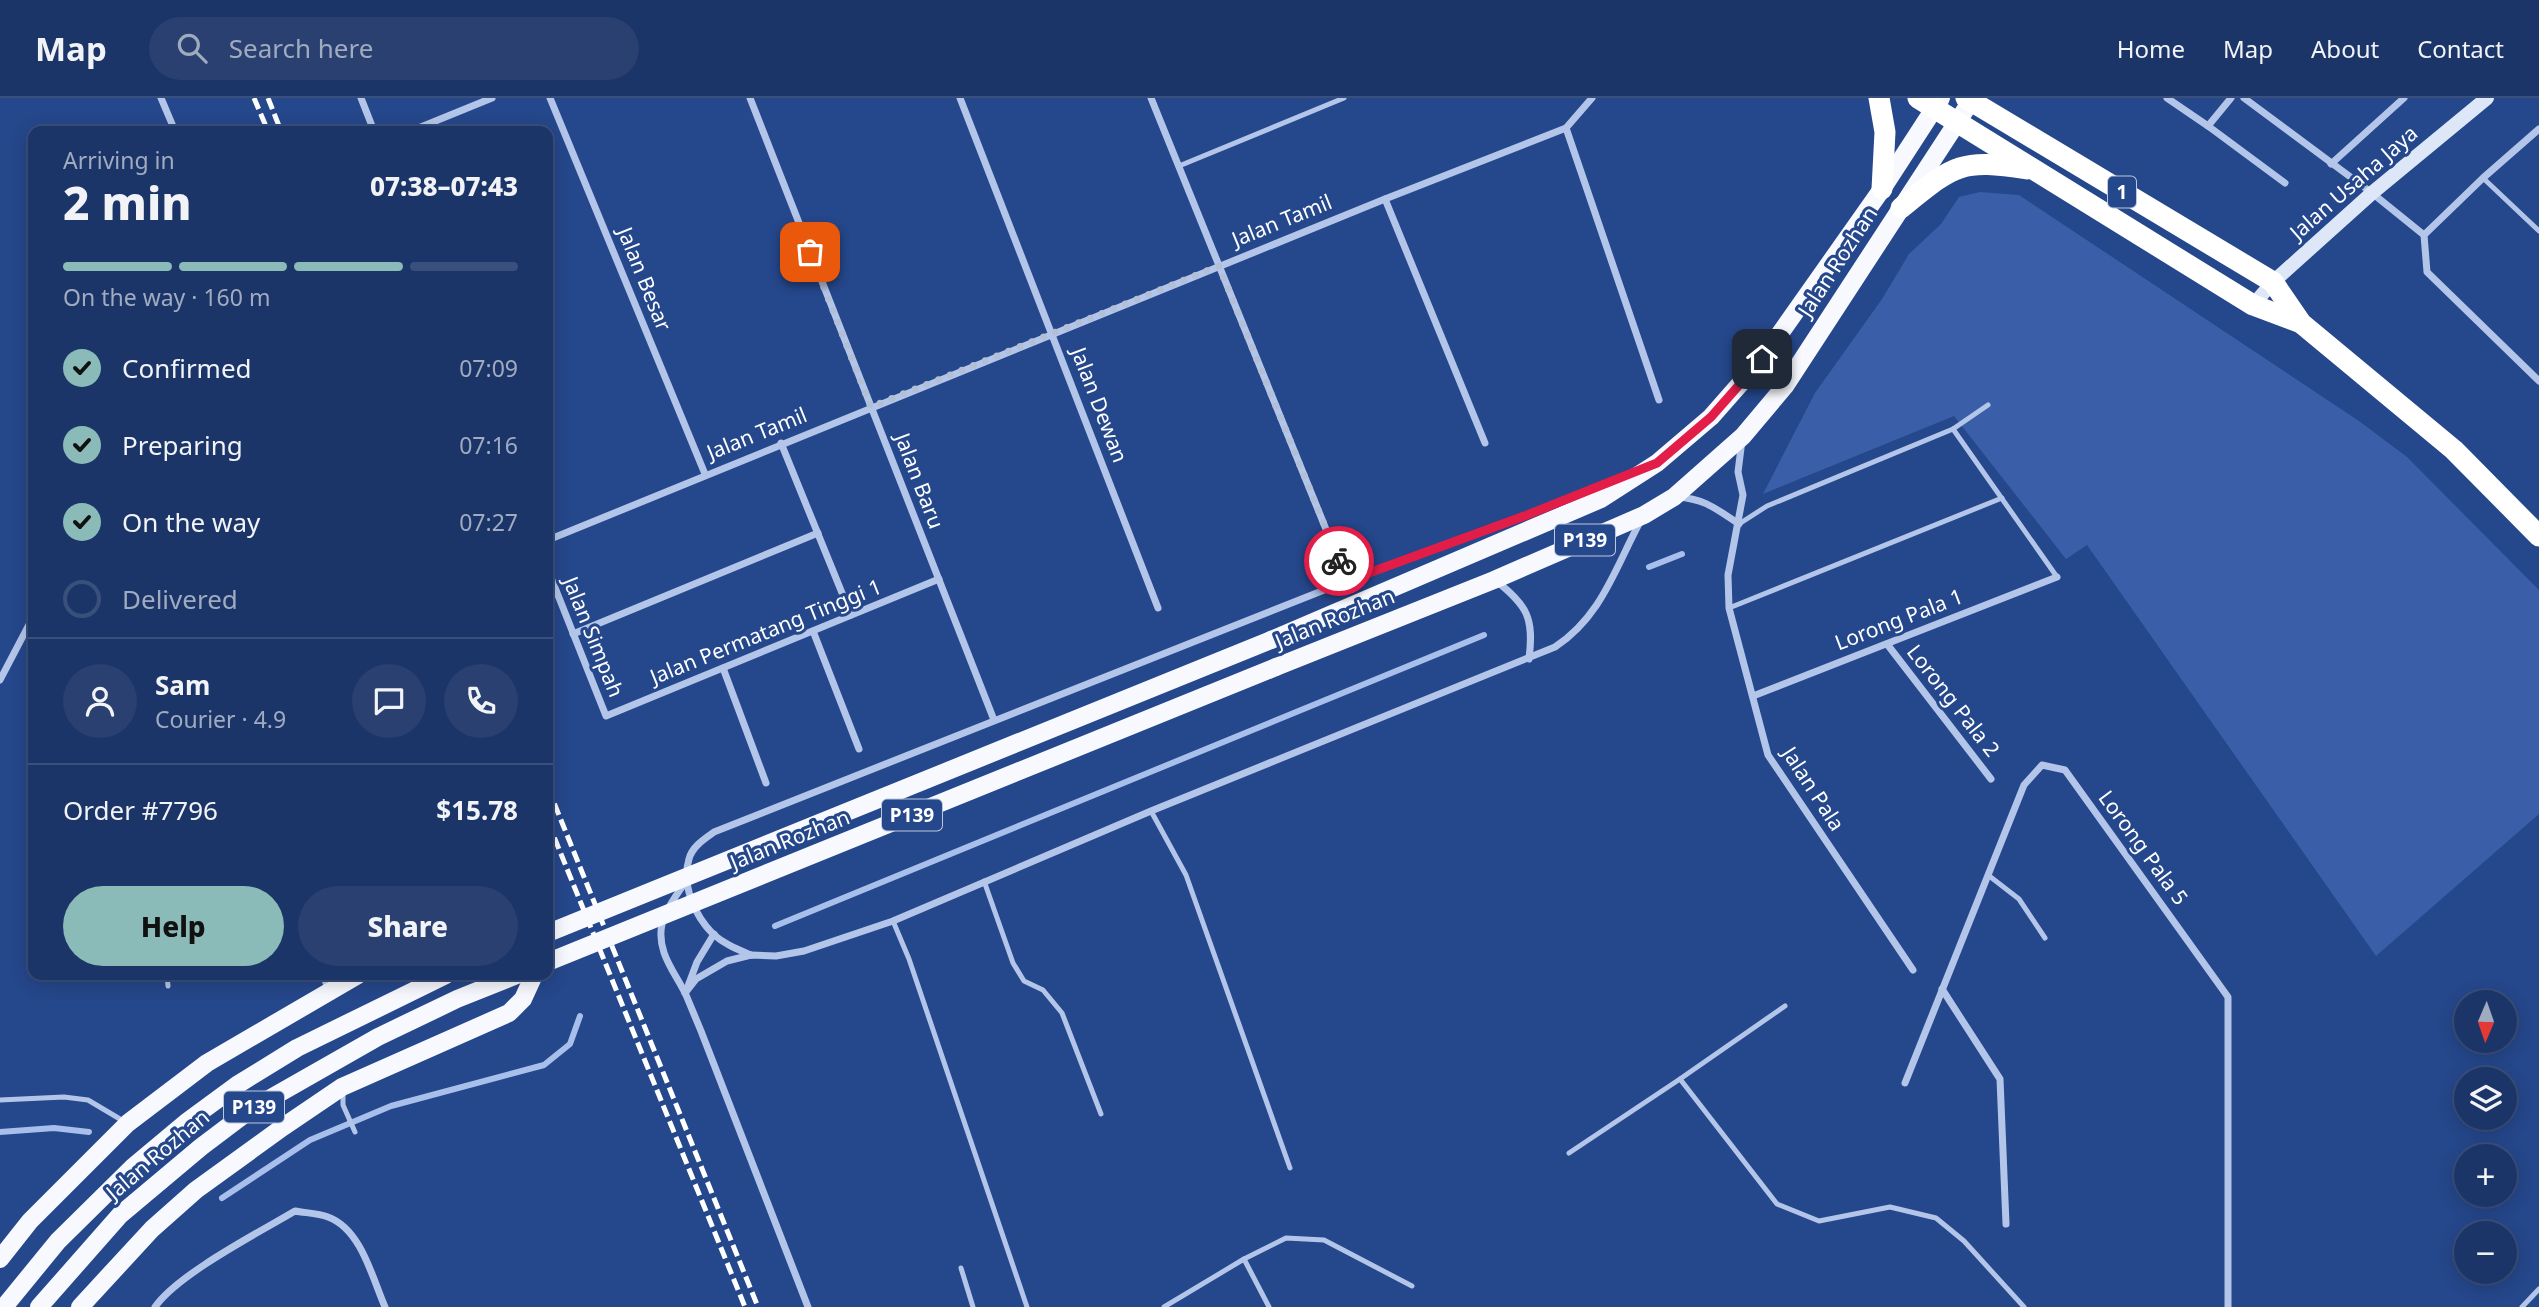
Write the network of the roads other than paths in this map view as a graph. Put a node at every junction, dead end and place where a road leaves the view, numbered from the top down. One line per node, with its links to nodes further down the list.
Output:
1 (161, 98): 19 (street)
2 (361, 98): 20 (street)
3 (492, 98): 21 (street)
4 (550, 98): 50 (street, Jalan Besar)
5 (750, 98): 44 (street, Jalan Baru)
6 (960, 98): 40 (street, Jalan Dewan)
7 (1151, 98): 26 (street)
8 (1343, 98): 26 (lane)
9 (1592, 98): 23 (street, Jalan Tamil)
10 (1879, 98): 30 (highway)
11 (2167, 98): 22 (street)
12 (2231, 98): 22 (street)
13 (2244, 98): 25 (street)
14 (2404, 98): 25 (street, Jalan Usaha Jaya)
15 (2487, 98): 31 (street, Jalan Usaha Jaya)
16 (1969, 100): 18 (main road, Jalan Rozhan / P139); 37 (highway, 1)
17 (1931, 101): 18 (highway, 1); 30 (main road, Jalan Rozhan / P139)
18 (1957, 121): 27 (highway, 1); 33 (main road, Jalan Rozhan / P139)
19 (173, 126)
20 (372, 126)
21 (423, 126)
22 (2208, 126): 29 (street)
23 (1566, 128): 32 (street, Jalan Tamil); 42 (street)
24 (2539, 129): 28 (street)
25 (2331, 164): 31 (street)
26 (1179, 166): 36 (street)
27 (2039, 172): 33 (highway); 38 (highway, 1)
28 (2483, 178): 34 (lane); 35 (street)
29 (2284, 183)
30 (1882, 189): 49 (main road, Jalan Rozhan / P139)
31 (2372, 193): 35 (street); 37 (street, Jalan Usaha Jaya)
32 (1385, 199): 36 (street, Jalan Tamil); 48 (street)
33 (1900, 208): 46 (main road, Jalan Rozhan / P139)
34 (2539, 231)
35 (2424, 235): 41 (street)
36 (1219, 266): 40 (street, Jalan Tamil); 61 (street)
37 (2273, 282): 38 (street, Jalan Usaha Jaya); 39 (highway, 1)
38 (2253, 305): 39 (highway, 1)
39 (2301, 323): 56 (highway, 1)
40 (1052, 334): 44 (street, Jalan Tamil); 64 (street, Jalan Dewan)
41 (2539, 382)
42 (1659, 400)
43 (1988, 405): 45 (lane)
44 (871, 407): 47 (street, Jalan Tamil); 59 (street, Jalan Baru)
45 (1953, 429): 52 (lane); 54 (lane)
46 (1743, 436): 51 (main road, Jalan Rozhan / P139); 54 (street, Jalan Pala)
47 (782, 443): 50 (street, Jalan Tamil); 55 (street)
48 (1485, 443)
49 (1657, 463): 61 (street); 84 (main road, Jalan Rozhan / P139, bridge)
50 (705, 474): 57 (street, Jalan Tamil)
51 (1674, 497): 53 (main road, Jalan Rozhan / P139); 54 (street)
52 (2002, 498): 58 (lane); 63 (lane)
53 (1644, 514): 60 (main road, Jalan Rozhan / P139); 70 (street)
54 (1739, 524): 63 (street, Jalan Pala)
55 (818, 533): 65 (street); 68 (street)
56 (2539, 536)
57 (553, 538)
58 (2057, 578): 69 (street, Lorong Pala 1)
59 (939, 579): 65 (street, Jalan Permatang Tinggi 1); 75 (street, Jalan Baru)
60 (1494, 580): 70 (street); 88 (main road, Jalan Rozhan / P139, bridge)
61 (1347, 581): 75 (street)
62 (553, 583): 68 (street, Jalan Simpah)
63 (1729, 607): 73 (street, Jalan Pala)
64 (1158, 608)
65 (851, 615): 67 (street, Jalan Permatang Tinggi 1)
66 (28, 627): 72 (street)
67 (813, 631): 71 (street, Jalan Permatang Tinggi 1); 76 (street)
68 (573, 634): 74 (street, Jalan Simpah)
69 (1887, 644): 73 (street, Lorong Pala 1); 77 (street, Lorong Pala 2)
70 (1529, 659): 79 (street)
71 (723, 668): 74 (street, Jalan Permatang Tinggi 1); 78 (street)
72 (0, 680)
73 (1753, 695): 89 (street, Jalan Pala)
74 (606, 716)
75 (995, 720): 81 (street)
76 (859, 749)
77 (1991, 779)
78 (766, 783)
79 (1151, 811): 82 (street); 107 (lane)
80 (1988, 875): 86 (lane); 96 (street, Lorong Pala 5); 125 (street, Lorong Pala 5)
81 (687, 881): 85 (street); 97 (street)
82 (984, 881): 83 (street); 103 (lane)
83 (893, 921): 87 (street); 121 (lane)
84 (553, 931)
85 (714, 934): 87 (street); 97 (street)
86 (2045, 938)
87 (751, 955): 97 (street)
88 (553, 960)
89 (1913, 970)
90 (167, 980): 95 (lane)
91 (436, 980): 114 (main road, Jalan Rozhan / P139)
92 (504, 980): 115 (main road, Jalan Rozhan / P139)
93 (532, 980): 101 (main road)
94 (325, 983): 104 (main road)
95 (168, 986)
96 (1942, 989): 100 (street, Lorong Pala 5); 108 (street)
97 (685, 993): 119 (street)
98 (1785, 1006): 99 (lane)
99 (1680, 1079): 106 (lane); 124 (lane)
100 (1905, 1083)
101 (343, 1096): 105 (lane); 116 (main road)
102 (0, 1100): 104 (lane)
103 (1101, 1114)
104 (128, 1124): 109 (main road)
105 (355, 1132)
106 (1569, 1153)
107 (1290, 1168)
108 (2006, 1224)
109 (0, 1259)
110 (1244, 1259): 112 (lane); 122 (lane); 123 (lane)
111 (961, 1268): 120 (lane)
112 (1412, 1286)
113 (2539, 1289): 126 (lane)
114 (4, 1307)
115 (40, 1307)
116 (80, 1307)
117 (156, 1307): 118 (street)
118 (384, 1307)
119 (808, 1307)
120 (973, 1307)
121 (1027, 1307)
122 (1164, 1307)
123 (1269, 1307)
124 (2024, 1307)
125 (2228, 1307)
126 (2522, 1307)

